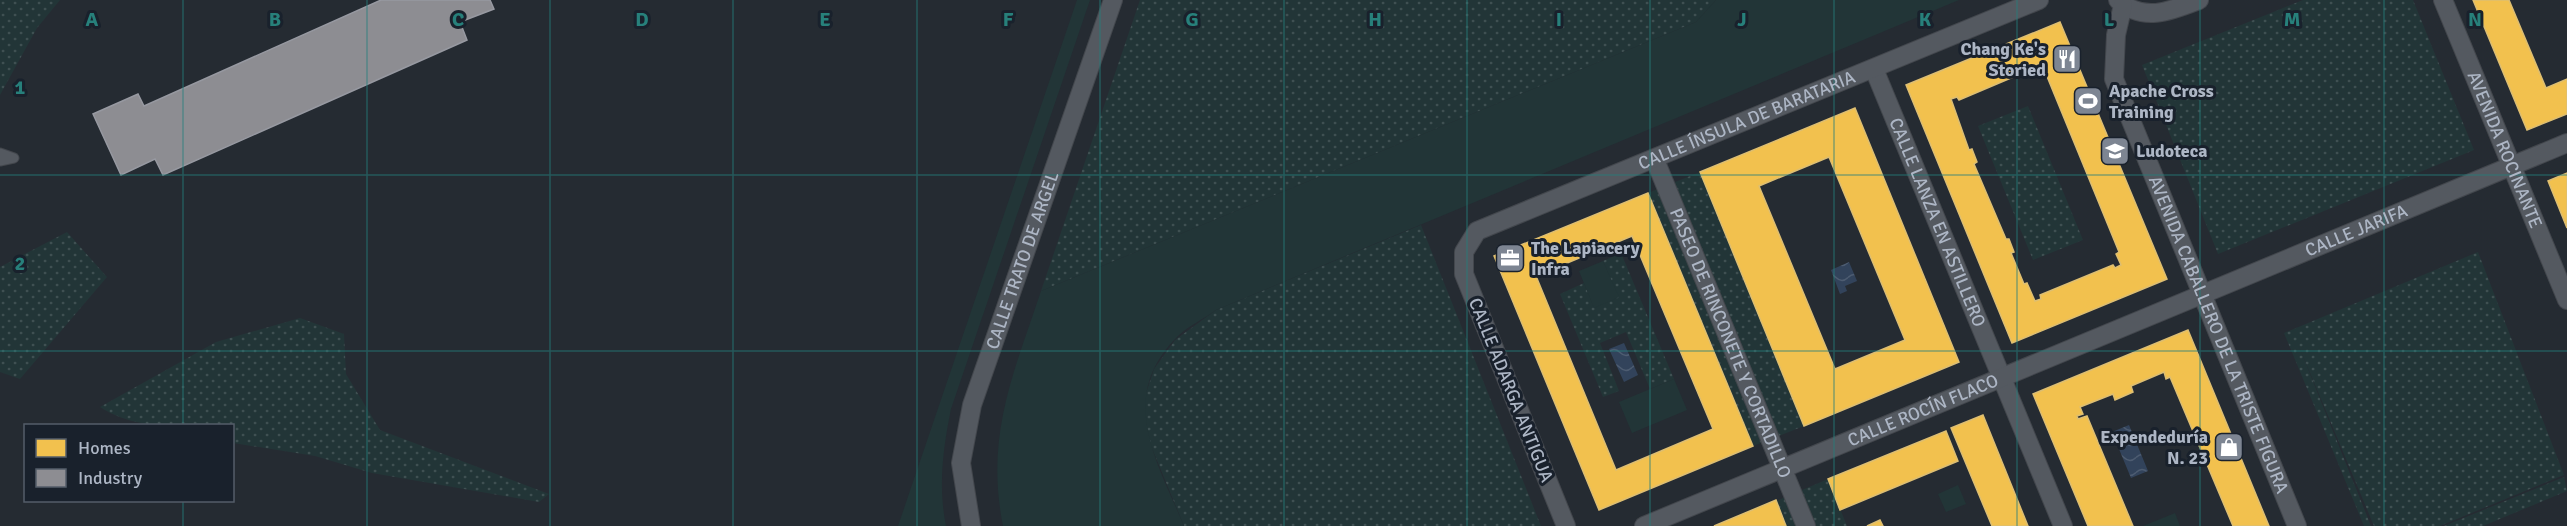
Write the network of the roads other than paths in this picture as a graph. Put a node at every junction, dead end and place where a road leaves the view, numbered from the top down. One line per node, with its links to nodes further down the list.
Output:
1 (1113, 0): 17 (street, CALLE TRATO DE ARGEL)
2 (2039, 0): 6 (street, CALLE ÍNSULA DE BARATARIA)
3 (2199, 0): 5 (street)
4 (2443, 0): 11 (street, AVENIDA ROCINANTE)
5 (2121, 3): 13 (street, AVENIDA CABALLERO DE LA TRISTE FIGURA)
6 (1874, 69): 9 (street, CALLE ÍNSULA DE BARATARIA); 15 (street, CALLE LANZA EN ASTILLERO)
7 (2567, 143): 11 (street, CALLE JARIFA)
8 (0, 153): 10 (lane)
9 (1655, 160): 12 (street, CALLE ÍNSULA DE BARATARIA); 16 (street, PASEO DE RINCONETE Y CORTADILLO)
10 (0, 161)
11 (2511, 167): 13 (street, CALLE JARIFA); 14 (street, AVENIDA ROCINANTE)
12 (1464, 252): 18 (street, CALLE ADARGA ANTIGUA)
13 (2200, 294): 15 (street, CALLE ROCÍN FLACO); 22 (street, AVENIDA CABALLERO DE LA TRISTE FIGURA)
14 (2567, 300)
15 (2001, 377): 16 (street, CALLE ROCÍN FLACO); 21 (street, CALLE LANZA EN ASTILLERO)
16 (1783, 468): 19 (street, CALLE ROCÍN FLACO); 20 (street, PASEO DE RINCONETE Y CORTADILLO)
17 (971, 526)
18 (1566, 526)
19 (1644, 526)
20 (1806, 526)
21 (2063, 526)
22 (2297, 526)

